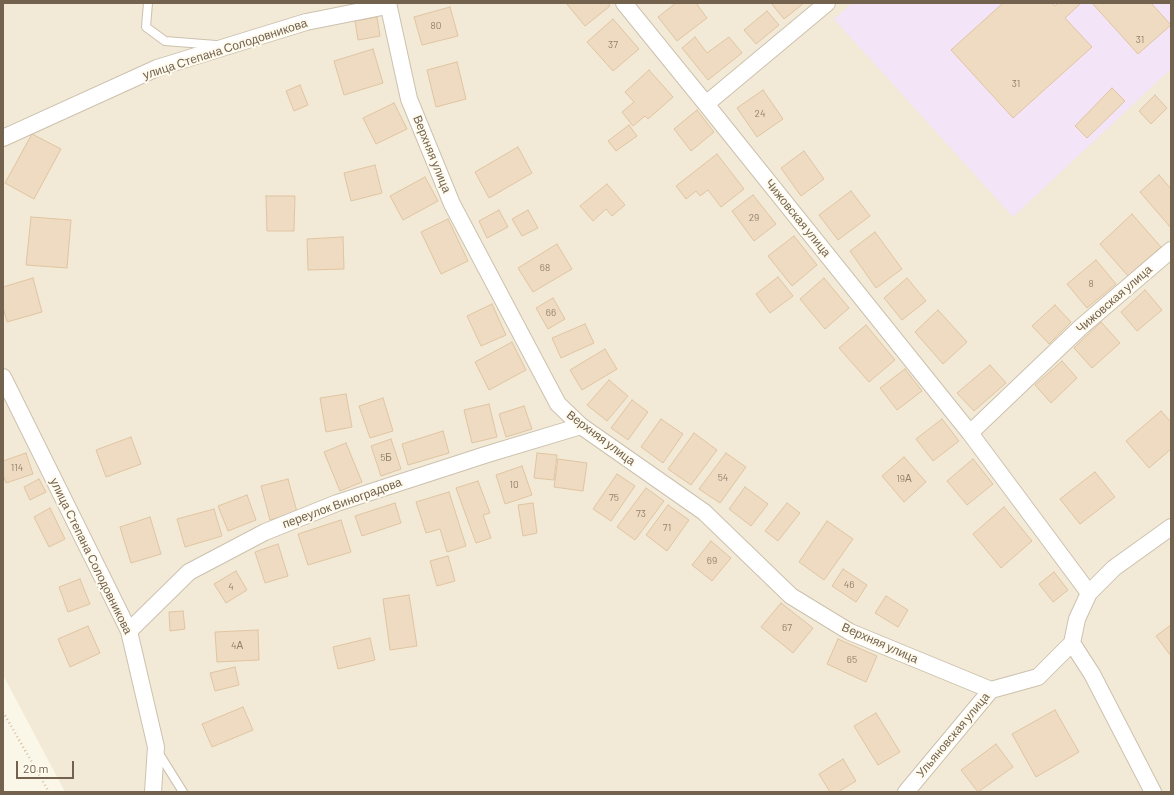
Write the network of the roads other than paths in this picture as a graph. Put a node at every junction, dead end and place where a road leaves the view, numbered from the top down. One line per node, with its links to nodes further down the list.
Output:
1 (148, 3): 5 (lane)
2 (624, 3): 6 (street, Чижовская улица)
3 (827, 3): 6 (street)
4 (388, 4): 5 (street, улица Степана Солодовникова); 10 (street, Верхняя улица)
5 (229, 46): 7 (street, улица Степана Солодовникова)
6 (706, 104): 11 (street, Чижовская улица)
7 (3, 138)
8 (1171, 250): 11 (street, Чижовская улица)
9 (3, 377): 14 (street, улица Степана Солодовникова)
10 (581, 426): 14 (street, переулок Виноградова); 16 (street, Верхняя улица)
11 (970, 433): 13 (street, Чижовская улица)
12 (1171, 528): 13 (street)
13 (1089, 593): 15 (street)
14 (129, 630): 17 (street, улица Степана Солодовникова)
15 (1072, 643): 16 (street, Ульяновская улица); 21 (street)
16 (992, 690): 20 (street, Ульяновская улица)
17 (156, 750): 18 (street, улица Степана Солодовникова); 19 (lane)
18 (153, 792)
19 (183, 792)
20 (906, 792)
21 (1153, 792)

